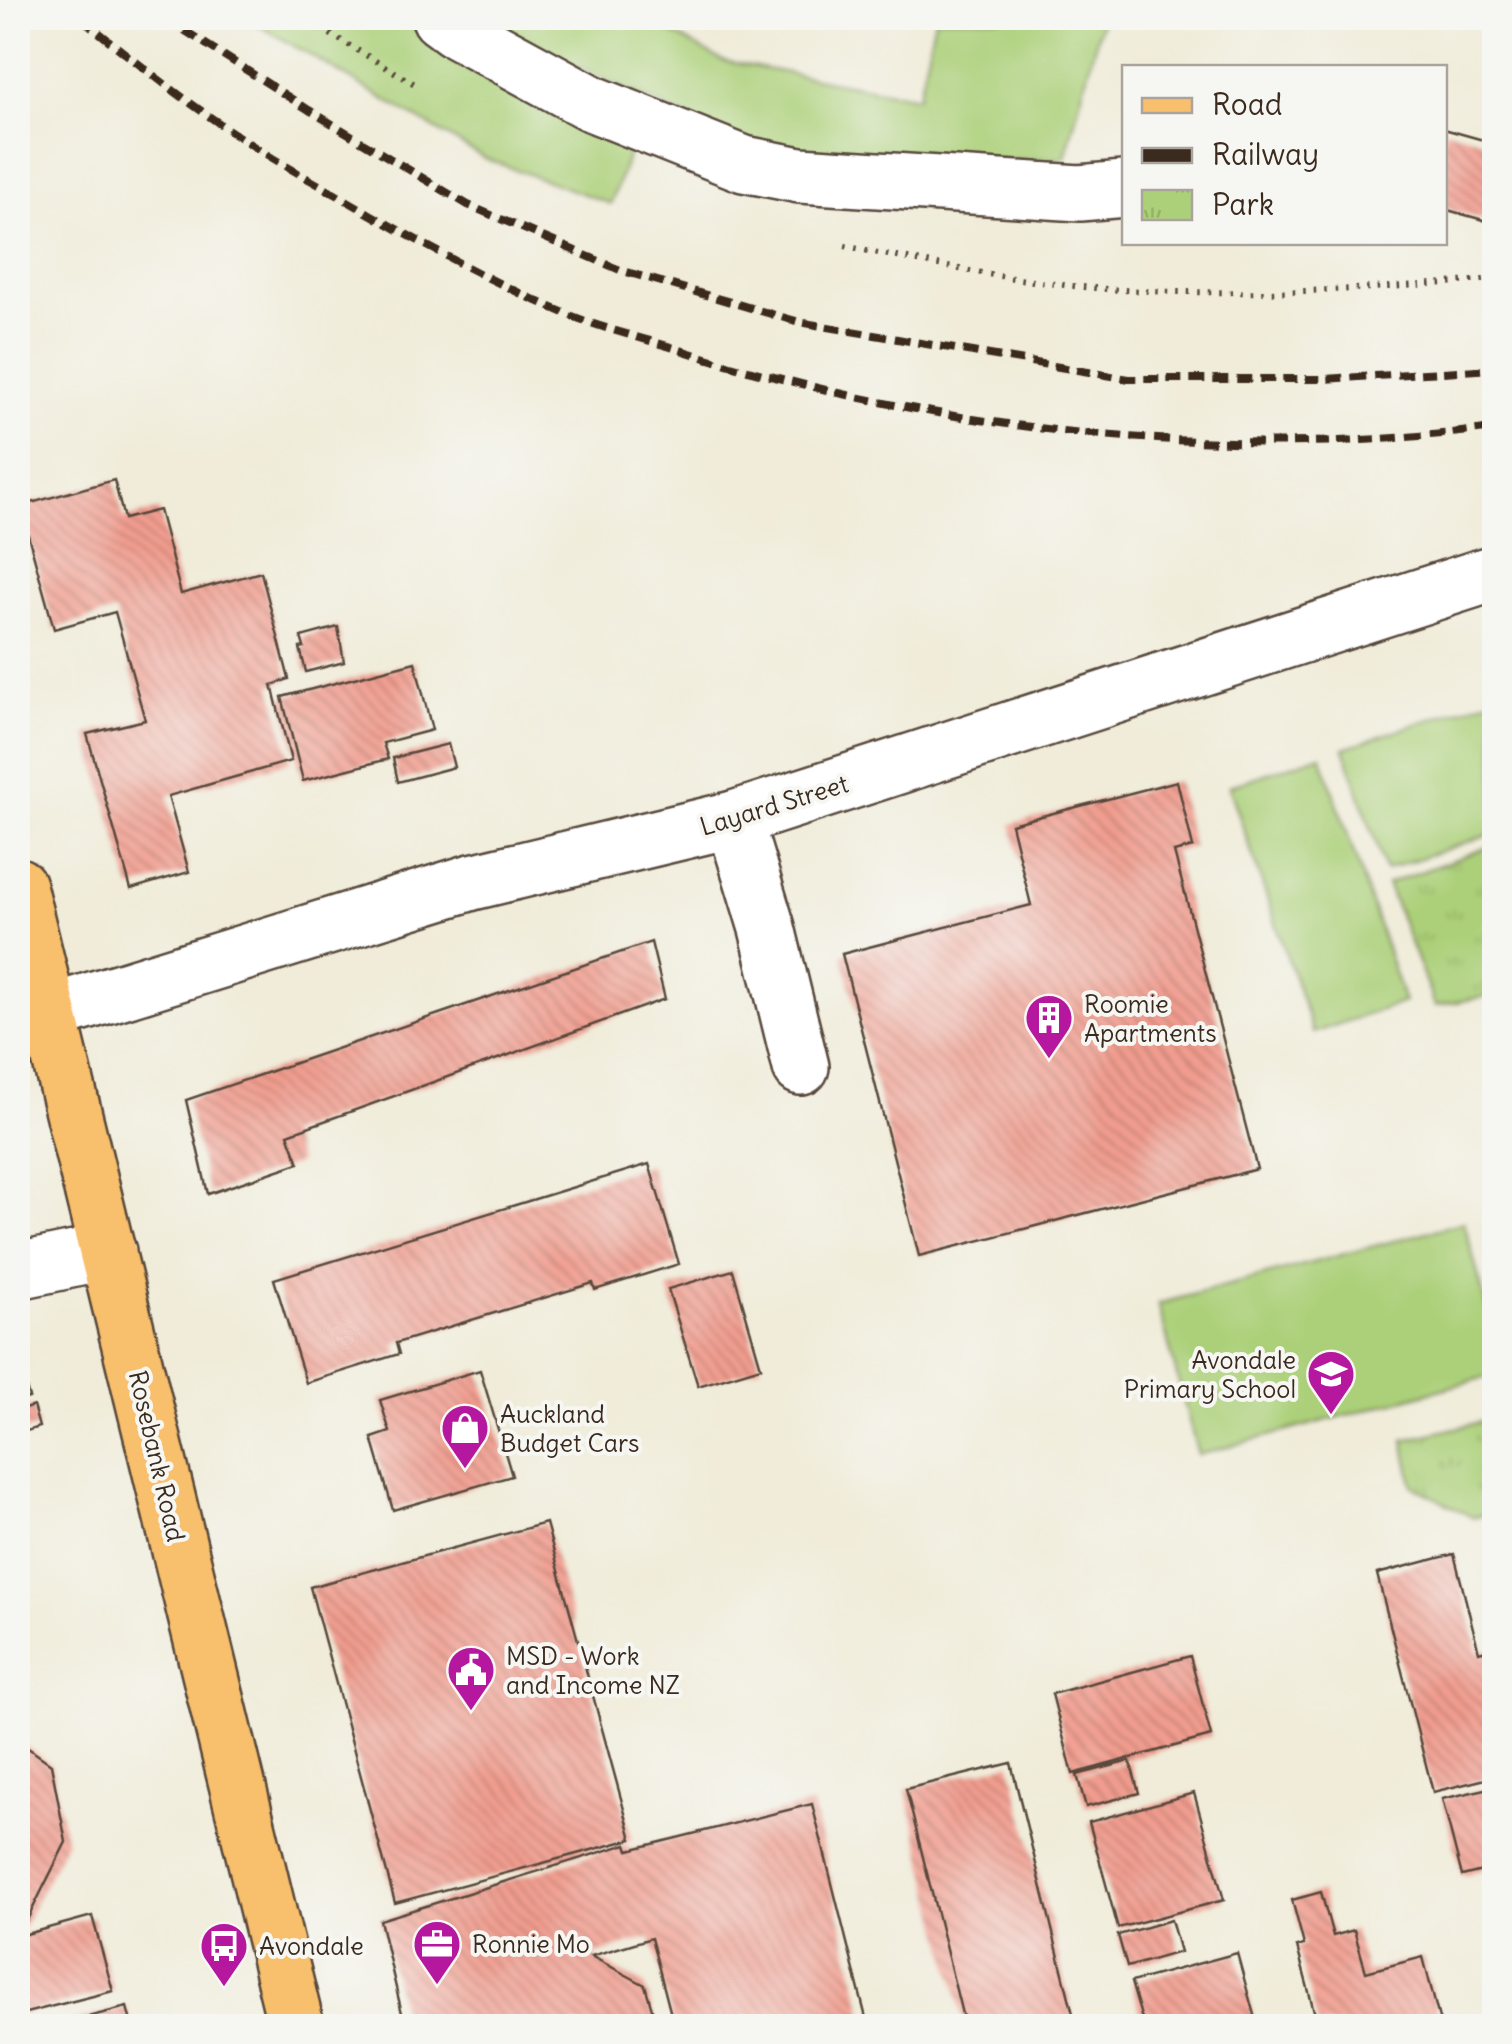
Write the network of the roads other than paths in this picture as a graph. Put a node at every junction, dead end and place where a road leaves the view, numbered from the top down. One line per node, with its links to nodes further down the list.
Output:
1 (440, 18): 2 (street)
2 (1122, 189)
3 (1494, 573): 4 (street, Layard Street)
4 (734, 820): 7 (street, Layard Street); 8 (street)
5 (18, 886): 6 (main road, Rosebank Road)
6 (24, 940): 7 (main road, Rosebank Road)
7 (47, 1014): 9 (main road, Rosebank Road)
8 (801, 1067)
9 (108, 1252): 10 (street); 11 (main road, Rosebank Road)
10 (18, 1270)
11 (296, 2026)

